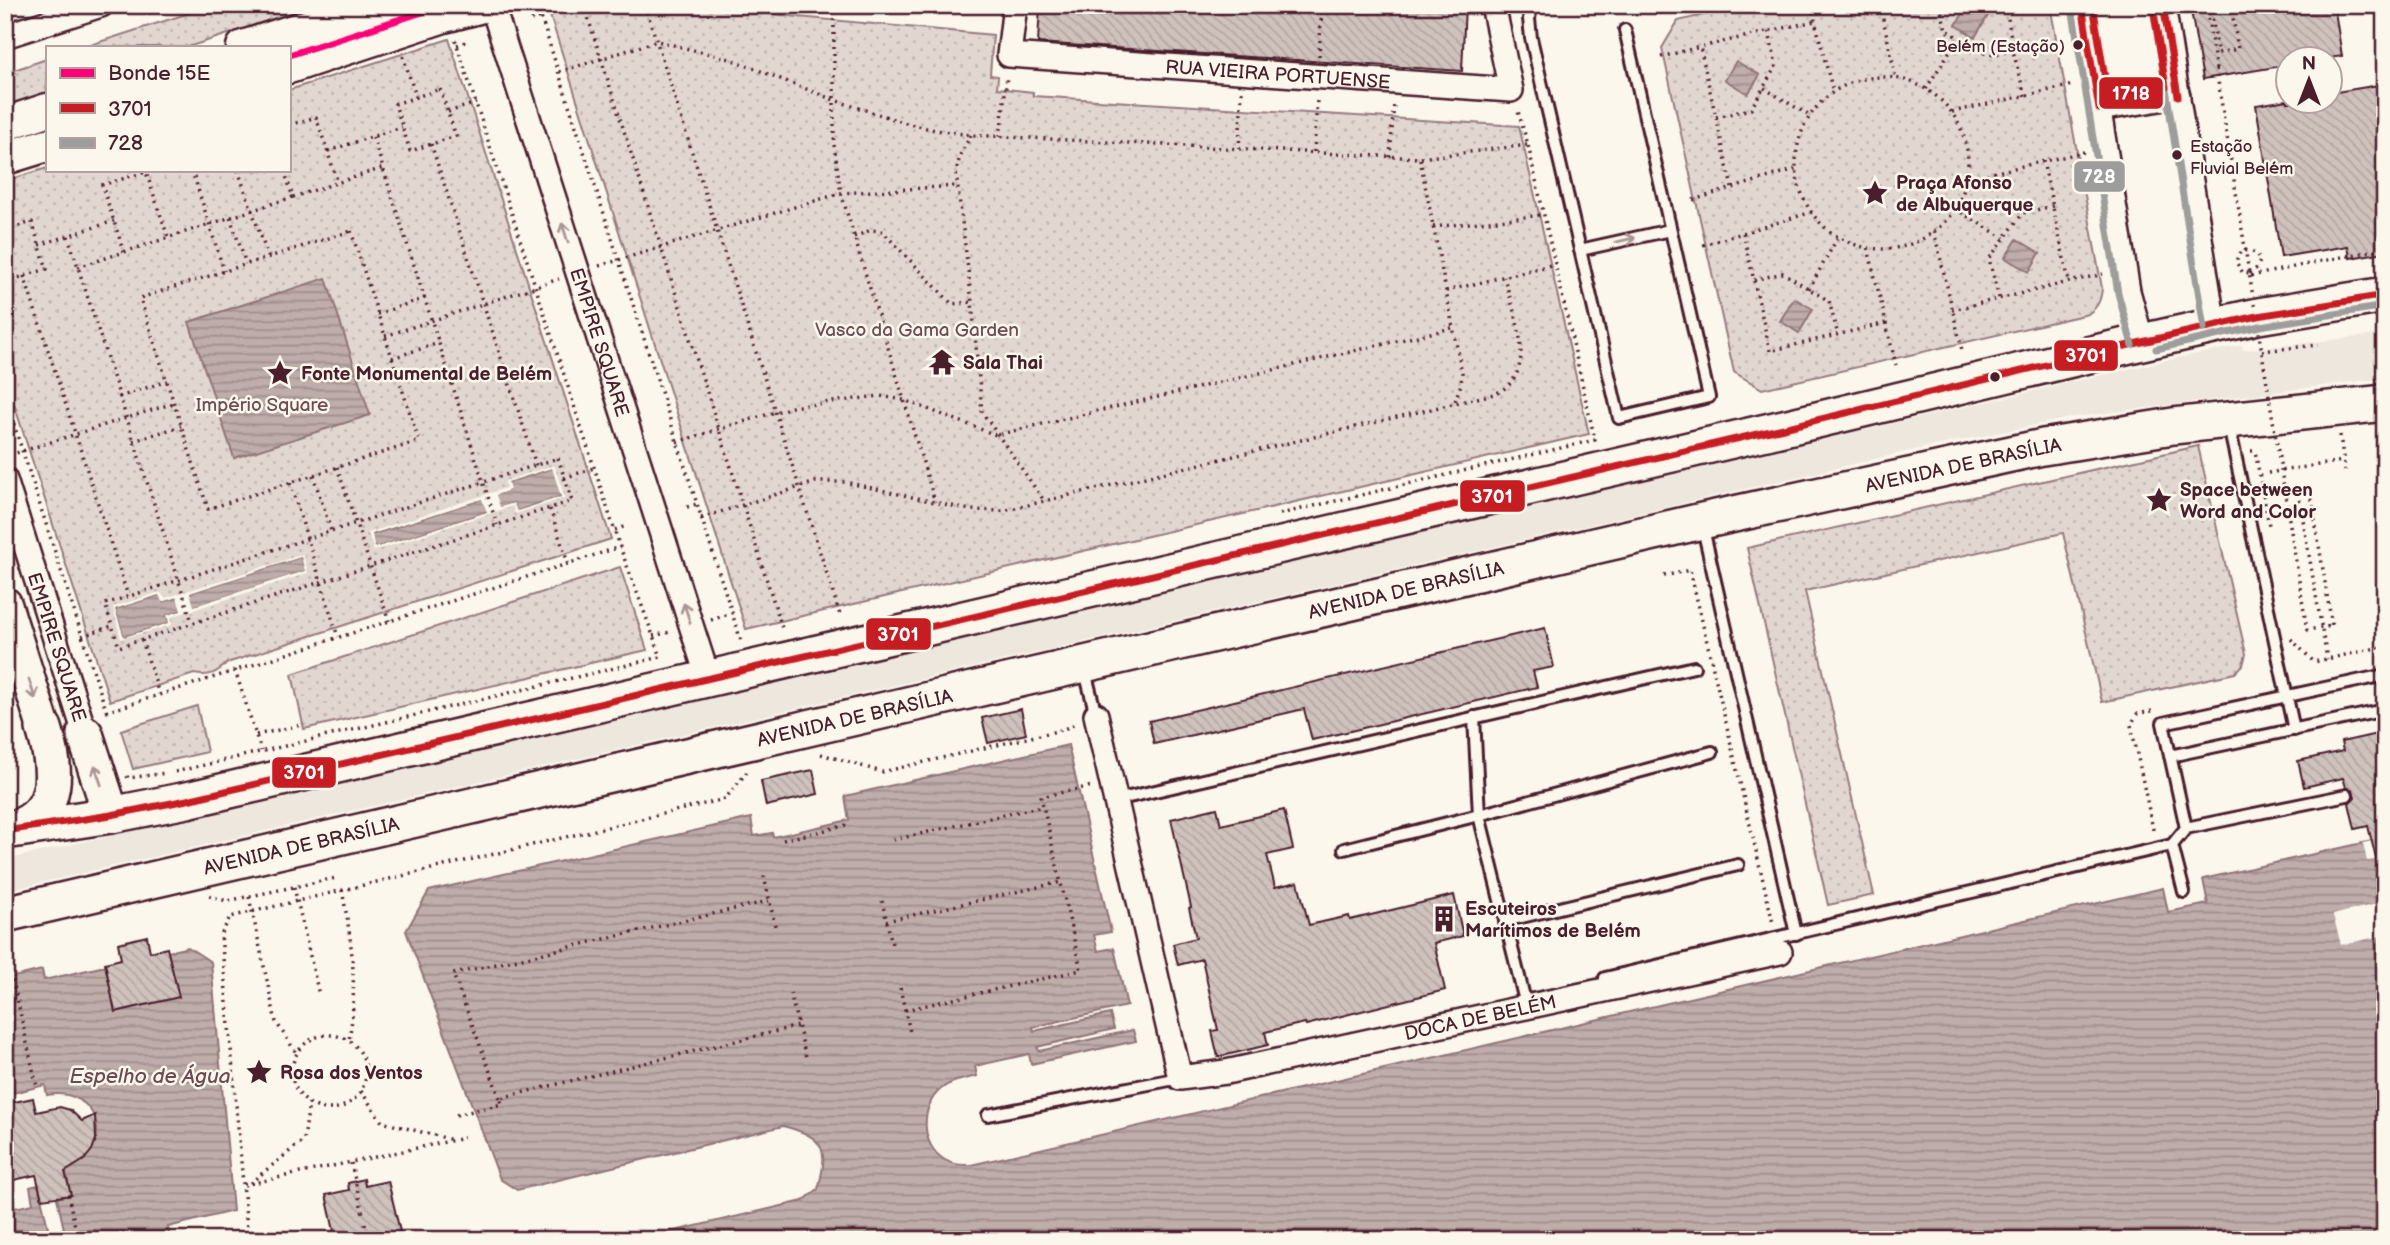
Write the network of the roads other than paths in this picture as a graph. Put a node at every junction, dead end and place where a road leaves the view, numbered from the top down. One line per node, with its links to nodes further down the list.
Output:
1 (101, 5): 13 (street)
2 (374, 5): 14 (street)
3 (424, 5): 11 (lane)
4 (486, 5): 15 (street)
5 (492, 5): 35 (street, EMPIRE SQUARE, one-way to 5)
6 (1015, 5): 7 (street, RUA VIEIRA PORTUENSE)
7 (1493, 5)
8 (1531, 5): 23 (lane)
9 (2082, 5): 17 (street)
10 (2163, 5): 16 (street)
11 (350, 29)
12 (1625, 30): 22 (lane)
13 (5, 36)
14 (246, 46)
15 (290, 67)
16 (2178, 96): 17 (street); 25 (street)
17 (2099, 109): 26 (street)
18 (46, 110): 19 (street)
19 (5, 124)
20 (46, 145): 21 (street)
21 (5, 158)
22 (1670, 230): 23 (lane, one-way to 22); 23 (lane)
23 (1580, 250)
24 (2385, 295): 25 (main road)
25 (2214, 326): 26 (main road)
26 (2142, 342): 35 (main road)
27 (2385, 403): 28 (main road, AVENIDA DE BRASÍLIA)
28 (2228, 420): 30 (main road, AVENIDA DE BRASÍLIA); 36 (lane)
29 (5, 480): 42 (street, EMPIRE SQUARE)
30 (1702, 521): 32 (main road, AVENIDA DE BRASÍLIA); 57 (lane)
31 (5, 604): 40 (street, EMPIRE SQUARE, one-way to 40)
32 (1084, 665): 38 (lane); 55 (main road, AVENIDA DE BRASÍLIA)
33 (1694, 667): 39 (lane)
34 (2385, 676): 36 (lane)
35 (708, 678): 47 (main road)
36 (2288, 696): 41 (lane); 44 (lane)
37 (2385, 710): 41 (lane)
38 (1096, 715): 45 (street)
39 (1474, 717): 45 (lane); 48 (lane)
40 (31, 728): 50 (main road)
41 (2294, 730): 44 (lane)
42 (85, 734): 47 (main road, one-way to 42)
43 (1712, 752): 48 (lane)
44 (2170, 756): 49 (lane)
45 (1113, 791): 61 (street)
46 (2347, 795): 49 (lane)
47 (111, 815): 50 (main road)
48 (1479, 815): 52 (lane); 56 (lane)
49 (2186, 828): 51 (lane)
50 (5, 830)
51 (2172, 845): 54 (lane); 57 (lane, DOCA DE BELÉM)
52 (1344, 849)
53 (1738, 865): 56 (lane)
54 (2184, 892)
55 (5, 914)
56 (1505, 921): 59 (lane)
57 (1796, 934): 58 (lane, DOCA DE BELÉM)
58 (1778, 946): 59 (lane, DOCA DE BELÉM); 61 (street, DOCA DE BELÉM)
59 (1524, 997): 60 (lane, DOCA DE BELÉM)
60 (1387, 1027)
61 (1180, 1078): 62 (lane, DOCA DE BELÉM)
62 (988, 1115)

